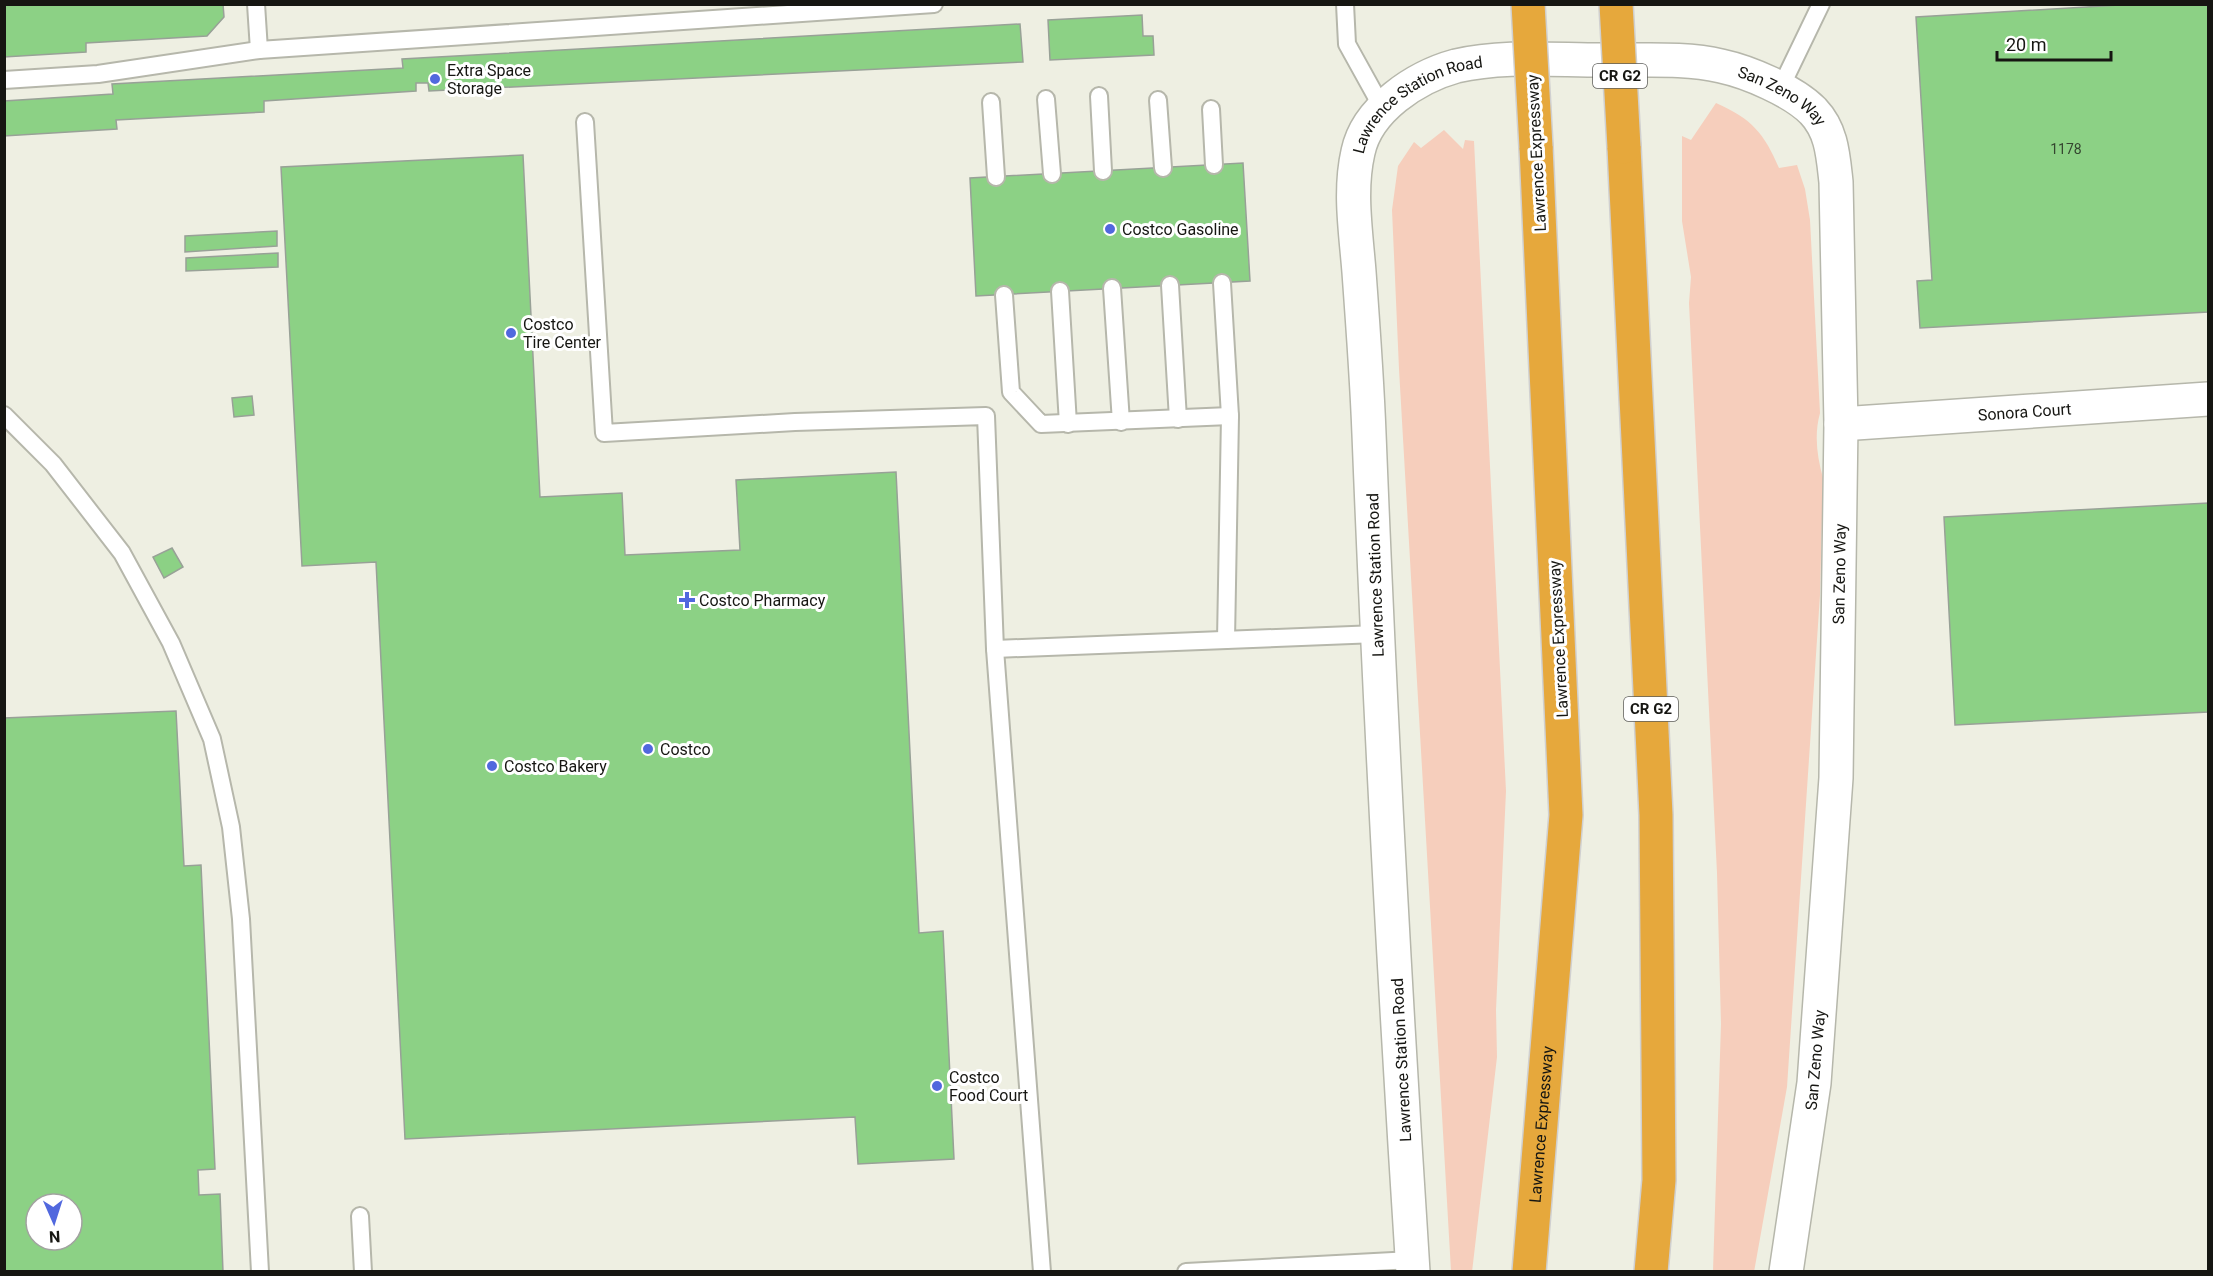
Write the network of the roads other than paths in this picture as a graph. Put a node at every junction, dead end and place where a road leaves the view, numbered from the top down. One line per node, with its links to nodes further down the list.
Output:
1 (256, 4): 7 (lane)
2 (934, 4): 7 (lane)
3 (1345, 4): 16 (lane)
4 (1528, 4): 44 (highway, Lawrence Expressway, bridge)
5 (1616, 4): 45 (highway, CR G2, bridge)
6 (1816, 6): 10 (lane)
7 (259, 50): 9 (lane)
8 (1594, 60): 10 (street, San Zeno Way); 16 (street, Lawrence Station Road)
9 (4, 80)
10 (1780, 89): 34 (street, San Zeno Way)
11 (1099, 96): 20 (lane)
12 (1046, 99): 21 (lane)
13 (1158, 100): 19 (lane)
14 (991, 102): 22 (lane)
15 (1211, 109): 18 (lane)
16 (1383, 109): 35 (street, Lawrence Station Road)
17 (585, 122): 37 (lane)
18 (1214, 165)
19 (1163, 168)
20 (1103, 171)
21 (1052, 174)
22 (996, 177)
23 (1222, 283): 30 (lane)
24 (1170, 285): 31 (lane)
25 (1112, 288): 32 (lane)
26 (1060, 291): 33 (lane)
27 (1004, 295): 33 (lane)
28 (2208, 399): 34 (street, Sonora Court)
29 (4, 415): 40 (lane)
30 (1230, 416): 31 (lane); 36 (lane)
31 (1178, 419): 32 (lane)
32 (1121, 422): 33 (lane)
33 (1068, 424)
34 (1841, 424): 46 (street, San Zeno Way)
35 (1377, 634): 36 (lane); 39 (street, Lawrence Station Road)
36 (1226, 640): 37 (lane)
37 (995, 649): 42 (lane)
38 (360, 1216): 41 (lane)
39 (1412, 1266): 43 (lane)
40 (260, 1272)
41 (363, 1272)
42 (1041, 1272)
43 (1186, 1272)
44 (1528, 1272)
45 (1651, 1272)
46 (1786, 1272)

